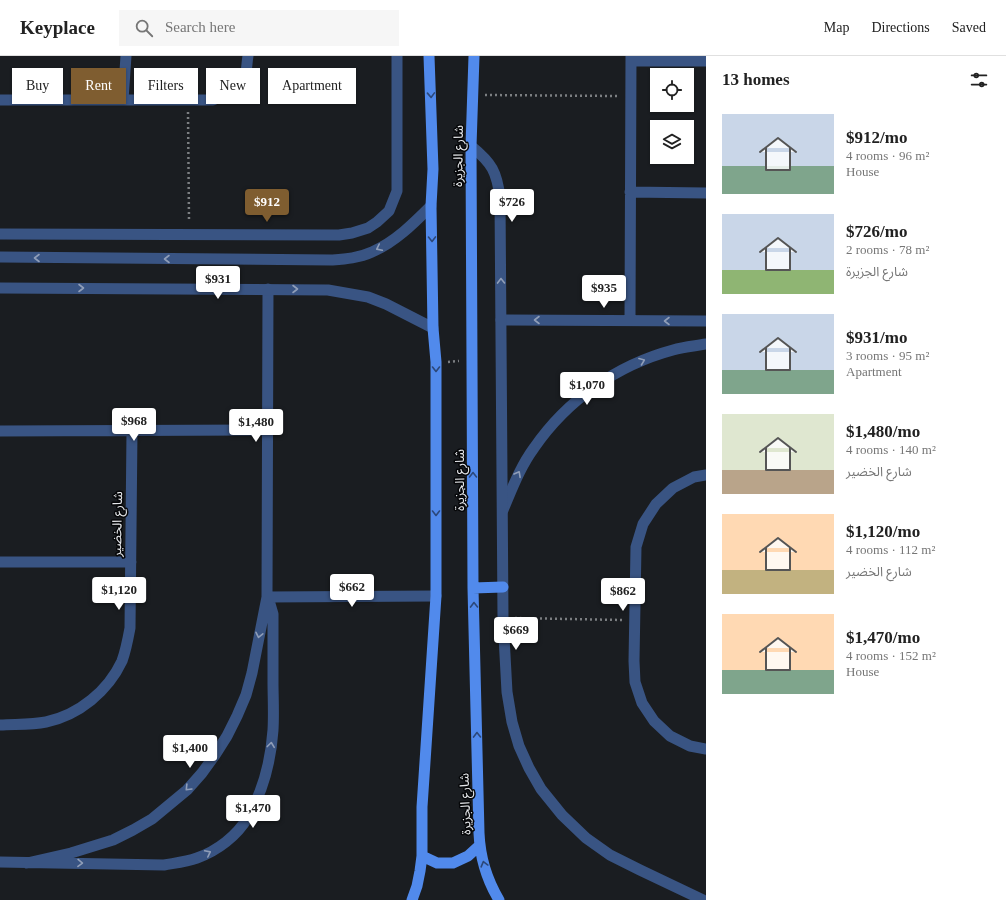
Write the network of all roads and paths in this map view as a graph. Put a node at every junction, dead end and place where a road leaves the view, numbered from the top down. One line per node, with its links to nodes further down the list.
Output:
1 (126, 56): 8 (street)
2 (248, 56): 13 (street)
3 (397, 56): 20 (street)
4 (429, 56): 18 (main road, شارع الجزيرة, one-way to 18)
5 (474, 56): 9 (main road, شارع الجزيرة)
6 (631, 58): 7 (street); 10 (street)
7 (706, 61)
8 (125, 68)
9 (473, 94): 10 (path); 15 (main road, شارع الجزيرة)
10 (631, 96): 16 (street)
11 (0, 100): 12 (street)
12 (71, 100)
13 (198, 100)
14 (188, 104): 20 (path)
15 (471, 146): 24 (street, one-way to 15); 29 (main road, شارع الجزيرة)
16 (630, 192): 17 (street); 25 (street)
17 (706, 193)
18 (431, 206): 21 (street, one-way to 21); 27 (main road, شارع الجزيرة, one-way to 27)
19 (0, 234): 20 (street)
20 (189, 234)
21 (0, 257)
22 (0, 288): 23 (street, one-way to 23)
23 (268, 289): 27 (street, one-way to 27); 31 (street)
24 (501, 320): 25 (street, one-way to 24); 35 (street)
25 (630, 320): 26 (street, one-way to 25)
26 (706, 321)
27 (433, 328): 30 (main road, شارع الجزيرة)
28 (706, 344): 35 (street, one-way to 28)
29 (472, 361): 30 (path); 39 (main road, شارع الجزيرة, one-way to 29)
30 (436, 362): 40 (main road, شارع الجزيرة, one-way to 40)
31 (268, 430): 33 (street); 41 (street)
32 (0, 431): 33 (street)
33 (132, 431): 37 (street, شارع الخضير)
34 (706, 475): 43 (street)
35 (503, 510): 38 (street)
36 (0, 562): 37 (street)
37 (131, 562): 44 (street, شارع الخضير)
38 (503, 587): 39 (main road); 42 (street)
39 (473, 588): 46 (main road, شارع الجزيرة, one-way to 39)
40 (436, 596): 41 (street); 47 (main road, شارع الجزيرة)
41 (267, 597): 49 (street, one-way to 49); 49 (street, one-way to 41)
42 (503, 618): 43 (path); 52 (street)
43 (635, 621): 45 (street)
44 (0, 725)
45 (706, 750)
46 (480, 845): 47 (main road); 51 (main road, شارع الجزيرة, one-way to 46)
47 (422, 856): 50 (main road, شارع الجزيرة)
48 (0, 862): 49 (street)
49 (27, 863)
50 (412, 900)
51 (499, 900)
52 (703, 900)

